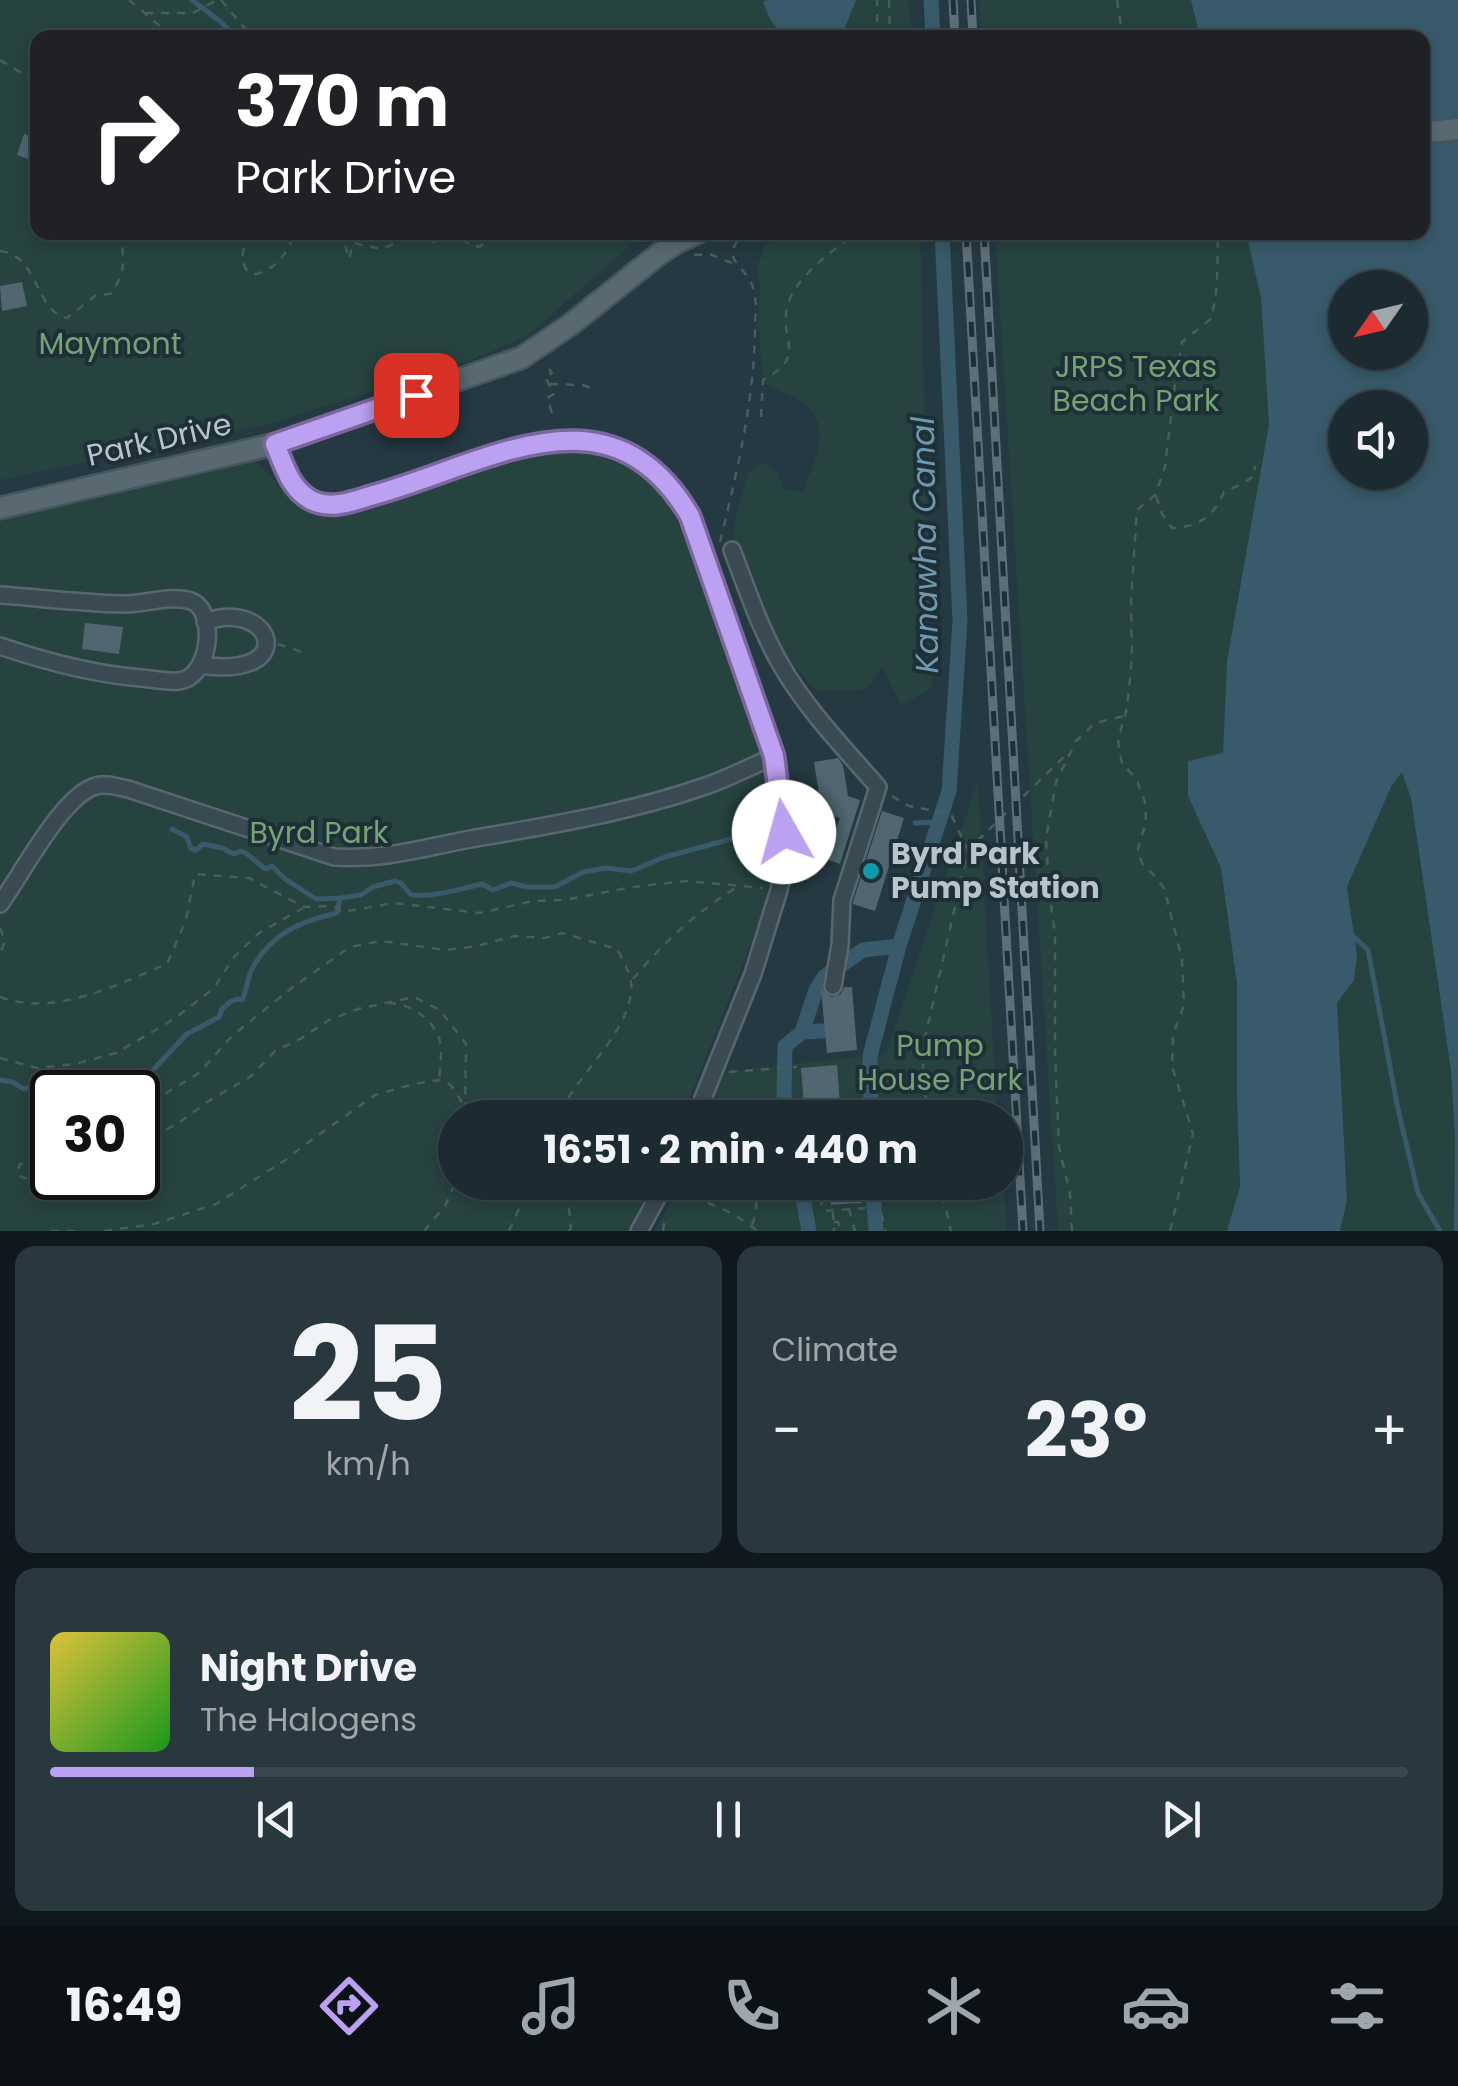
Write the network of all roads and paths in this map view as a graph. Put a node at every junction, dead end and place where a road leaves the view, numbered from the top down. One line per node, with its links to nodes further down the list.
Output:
1 (129, 0): 6 (path)
2 (219, 0): 6 (path); 8 (path)
3 (877, 0): 9 (path)
4 (889, 0): 10 (path)
5 (1117, 0): 11 (path)
6 (145, 14): 7 (path)
7 (164, 30)
8 (246, 30)
9 (876, 30)
10 (890, 30)
11 (1122, 30)
12 (0, 60): 13 (path)
13 (30, 78)
14 (1458, 129): 15 (main road)
15 (1430, 132)
16 (121, 240): 27 (path)
17 (245, 240): 18 (path)
18 (291, 240)
19 (342, 240): 20 (path)
20 (402, 240)
21 (463, 240): 22 (path)
22 (490, 240)
23 (682, 240): 37 (main road, Park Drive)
24 (738, 240): 29 (path)
25 (847, 240): 32 (path)
26 (1218, 240): 39 (path)
27 (0, 251)
28 (686, 256): 29 (path)
29 (740, 267): 31 (path)
30 (549, 369): 33 (path)
31 (752, 377): 32 (path); 41 (path)
32 (762, 380): 36 (path)
33 (549, 384): 34 (path); 35 (path)
34 (595, 390)
35 (553, 416)
36 (761, 417)
37 (275, 444): 40 (main road, Park Drive); 50 (street)
38 (1255, 466): 39 (path)
39 (1155, 495): 48 (path)
40 (0, 508)
41 (726, 545): 51 (street)
42 (0, 595): 43 (street)
43 (205, 622): 44 (street); 47 (street)
44 (268, 640): 46 (path); 47 (street)
45 (0, 646): 47 (street)
46 (302, 652)
47 (200, 665)
48 (1125, 716): 49 (path); 106 (path)
49 (1072, 749): 52 (path); 105 (path)
50 (774, 756): 54 (street); 55 (street)
51 (878, 787): 52 (path); 60 (street)
52 (968, 850): 72 (path)
53 (740, 885): 54 (path); 56 (path); 59 (path)
54 (780, 890): 71 (street)
55 (0, 904)
56 (304, 907): 61 (path); 63 (path)
57 (0, 928): 58 (path)
58 (0, 954)
59 (631, 981): 67 (path); 70 (path)
60 (833, 986)
61 (0, 998)
62 (378, 1004): 66 (path); 69 (path); 73 (path)
63 (0, 1058)
64 (797, 1067): 65 (path)
65 (730, 1072)
66 (440, 1080): 68 (path); 89 (path)
67 (160, 1097)
68 (461, 1100)
69 (465, 1100)
70 (567, 1100)
71 (703, 1100)
72 (927, 1100)
73 (160, 1133)
74 (30, 1161): 75 (path)
75 (30, 1178)
76 (448, 1200): 95 (path)
77 (523, 1200): 96 (path)
78 (568, 1200): 97 (path)
79 (656, 1200): 98 (street)
80 (700, 1200): 90 (path)
81 (757, 1200): 90 (path)
82 (821, 1200): 87 (path)
83 (867, 1200): 86 (path)
84 (879, 1200): 103 (path)
85 (942, 1200): 104 (path)
86 (849, 1209): 87 (path); 102 (path)
87 (833, 1211): 88 (path)
88 (833, 1222): 100 (path); 101 (path)
89 (154, 1224): 93 (path); 94 (path)
90 (751, 1226): 99 (path)
91 (50, 1231): 92 (path)
92 (74, 1231)
93 (104, 1231)
94 (158, 1231)
95 (424, 1231)
96 (509, 1231)
97 (570, 1231)
98 (638, 1231)
99 (756, 1231)
100 (834, 1231)
101 (842, 1231)
102 (855, 1231)
103 (885, 1231)
104 (952, 1231)
105 (1072, 1231)
106 (1170, 1231)

